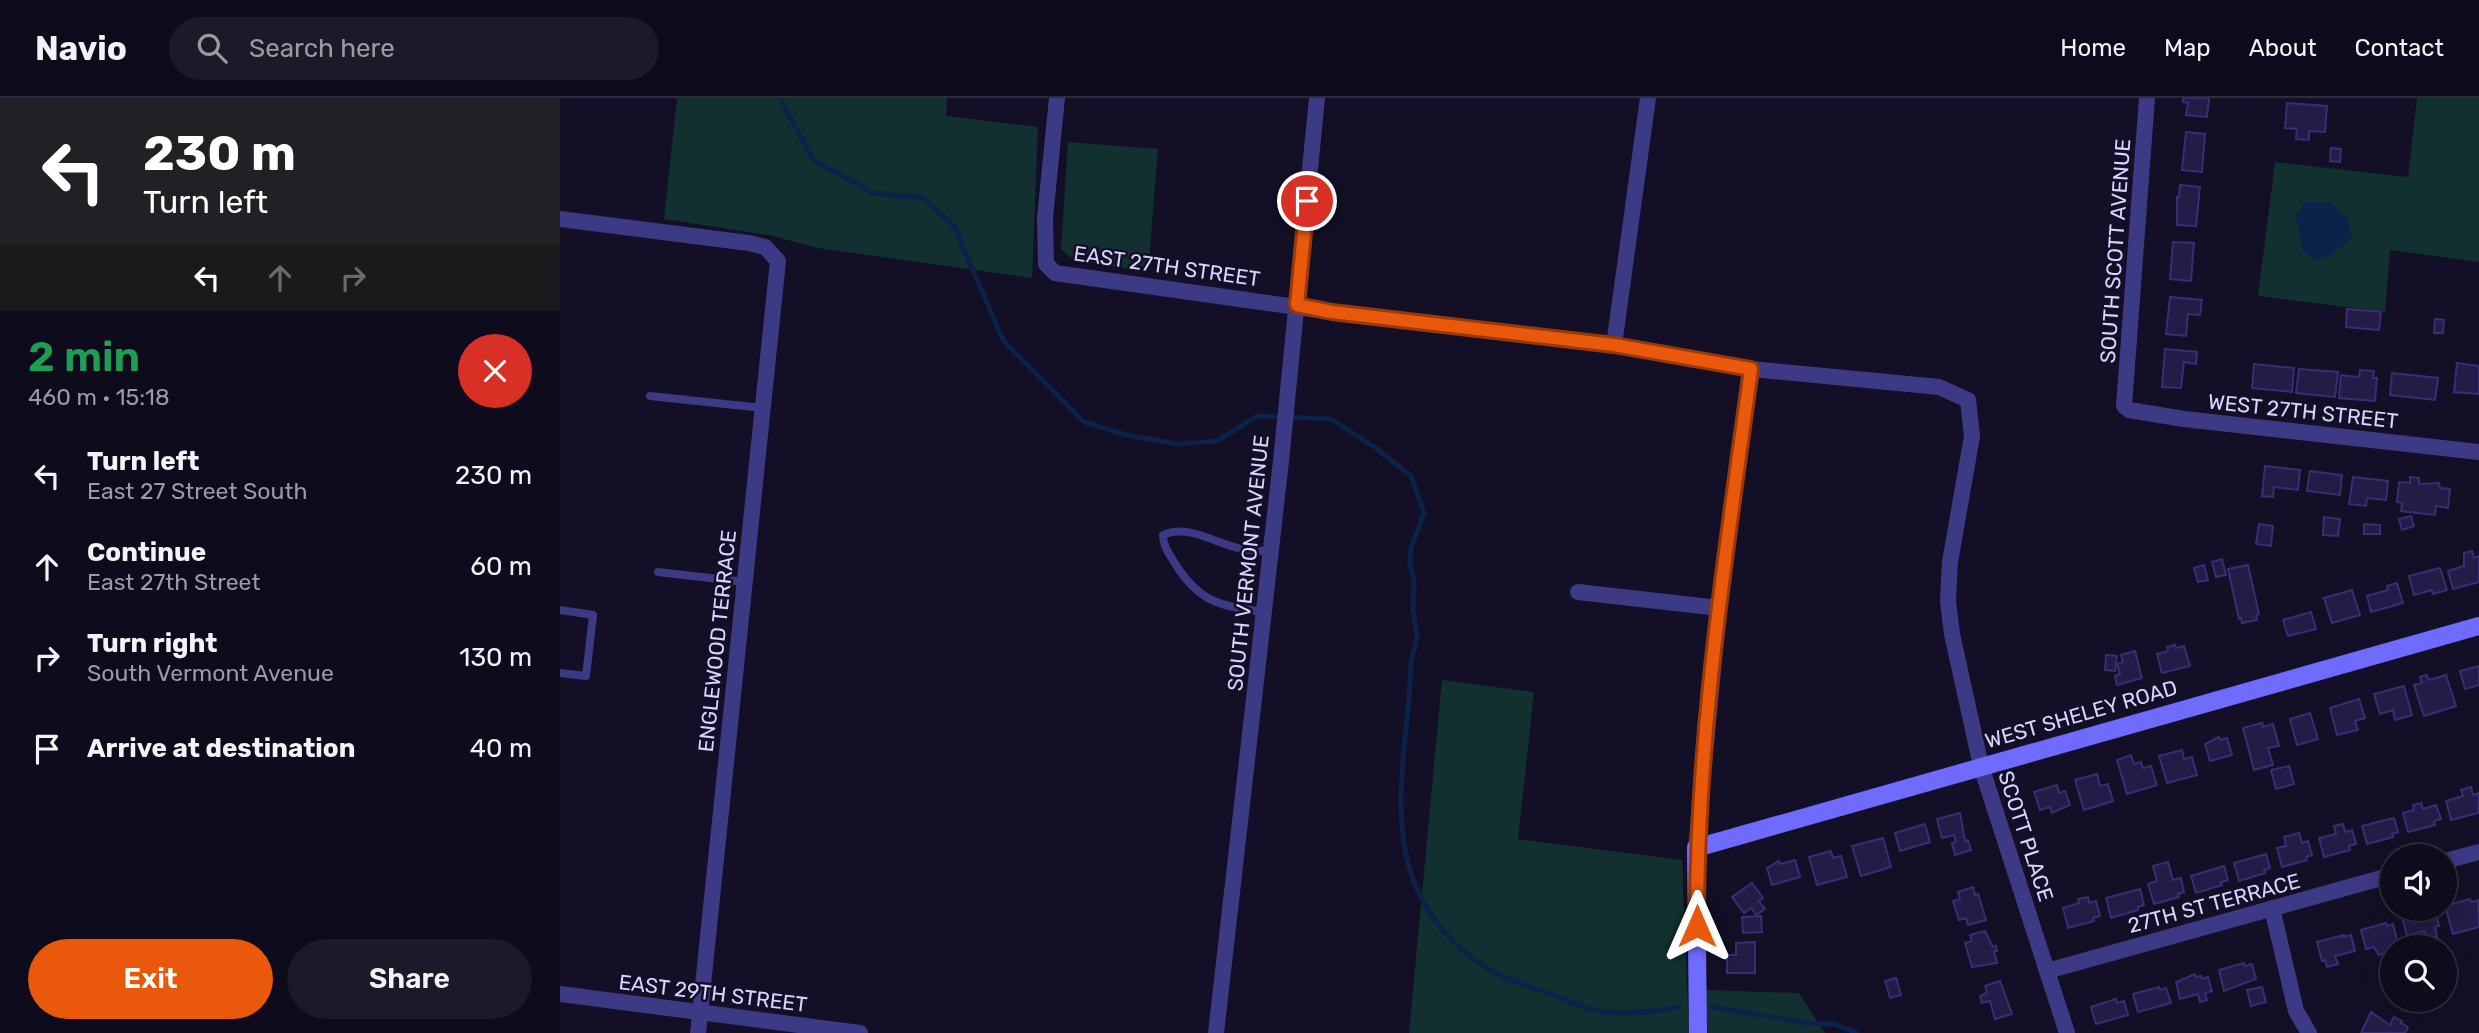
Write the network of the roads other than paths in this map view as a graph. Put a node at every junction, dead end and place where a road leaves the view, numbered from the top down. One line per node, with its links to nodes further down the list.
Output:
1 (1056, 98): 6 (street, EAST 27TH STREET)
2 (1317, 98): 6 (street, SOUTH VERMONT AVENUE)
3 (1648, 98): 7 (street)
4 (2147, 98): 11 (street, SOUTH SCOTT AVENUE)
5 (560, 219): 12 (street, ENGLEWOOD TERRACE)
6 (1297, 305): 7 (street, EAST 27TH STREET); 14 (street, SOUTH VERMONT AVENUE)
7 (1614, 345): 8 (street, EAST 27TH STREET)
8 (1751, 369): 10 (street, EAST 27TH STREET); 18 (street)
9 (650, 396): 12 (lane)
10 (1968, 400): 23 (street, SCOTT PLACE)
11 (2124, 406): 13 (street, WEST 27TH STREET)
12 (763, 408): 16 (street, ENGLEWOOD TERRACE)
13 (2479, 452)
14 (1271, 551): 20 (street, SOUTH VERMONT AVENUE); 20 (lane)
15 (658, 572): 16 (lane)
16 (745, 582): 31 (street, ENGLEWOOD TERRACE)
17 (1578, 592): 18 (street)
18 (1719, 608): 24 (street)
19 (560, 610): 22 (lane)
20 (1264, 612): 34 (street, SOUTH VERMONT AVENUE)
21 (2479, 626): 23 (street, WEST SHELEY ROAD)
22 (560, 673)
23 (1982, 766): 24 (street, WEST SHELEY ROAD); 29 (street, SCOTT PLACE)
24 (1696, 848): 35 (street)
25 (2479, 852): 26 (street)
26 (2457, 858)
27 (2380, 878): 28 (street, 27TH ST TERRACE)
28 (2272, 908): 29 (street, 27TH ST TERRACE); 37 (street)
29 (2047, 971): 36 (street, SCOTT PLACE)
30 (560, 994): 31 (street, EAST 29TH STREET)
31 (700, 1013): 32 (street, ENGLEWOOD TERRACE); 33 (street, EAST 29TH STREET)
32 (698, 1033)
33 (860, 1033)
34 (1216, 1033)
35 (1698, 1033)
36 (2067, 1033)
37 (2309, 1033)

